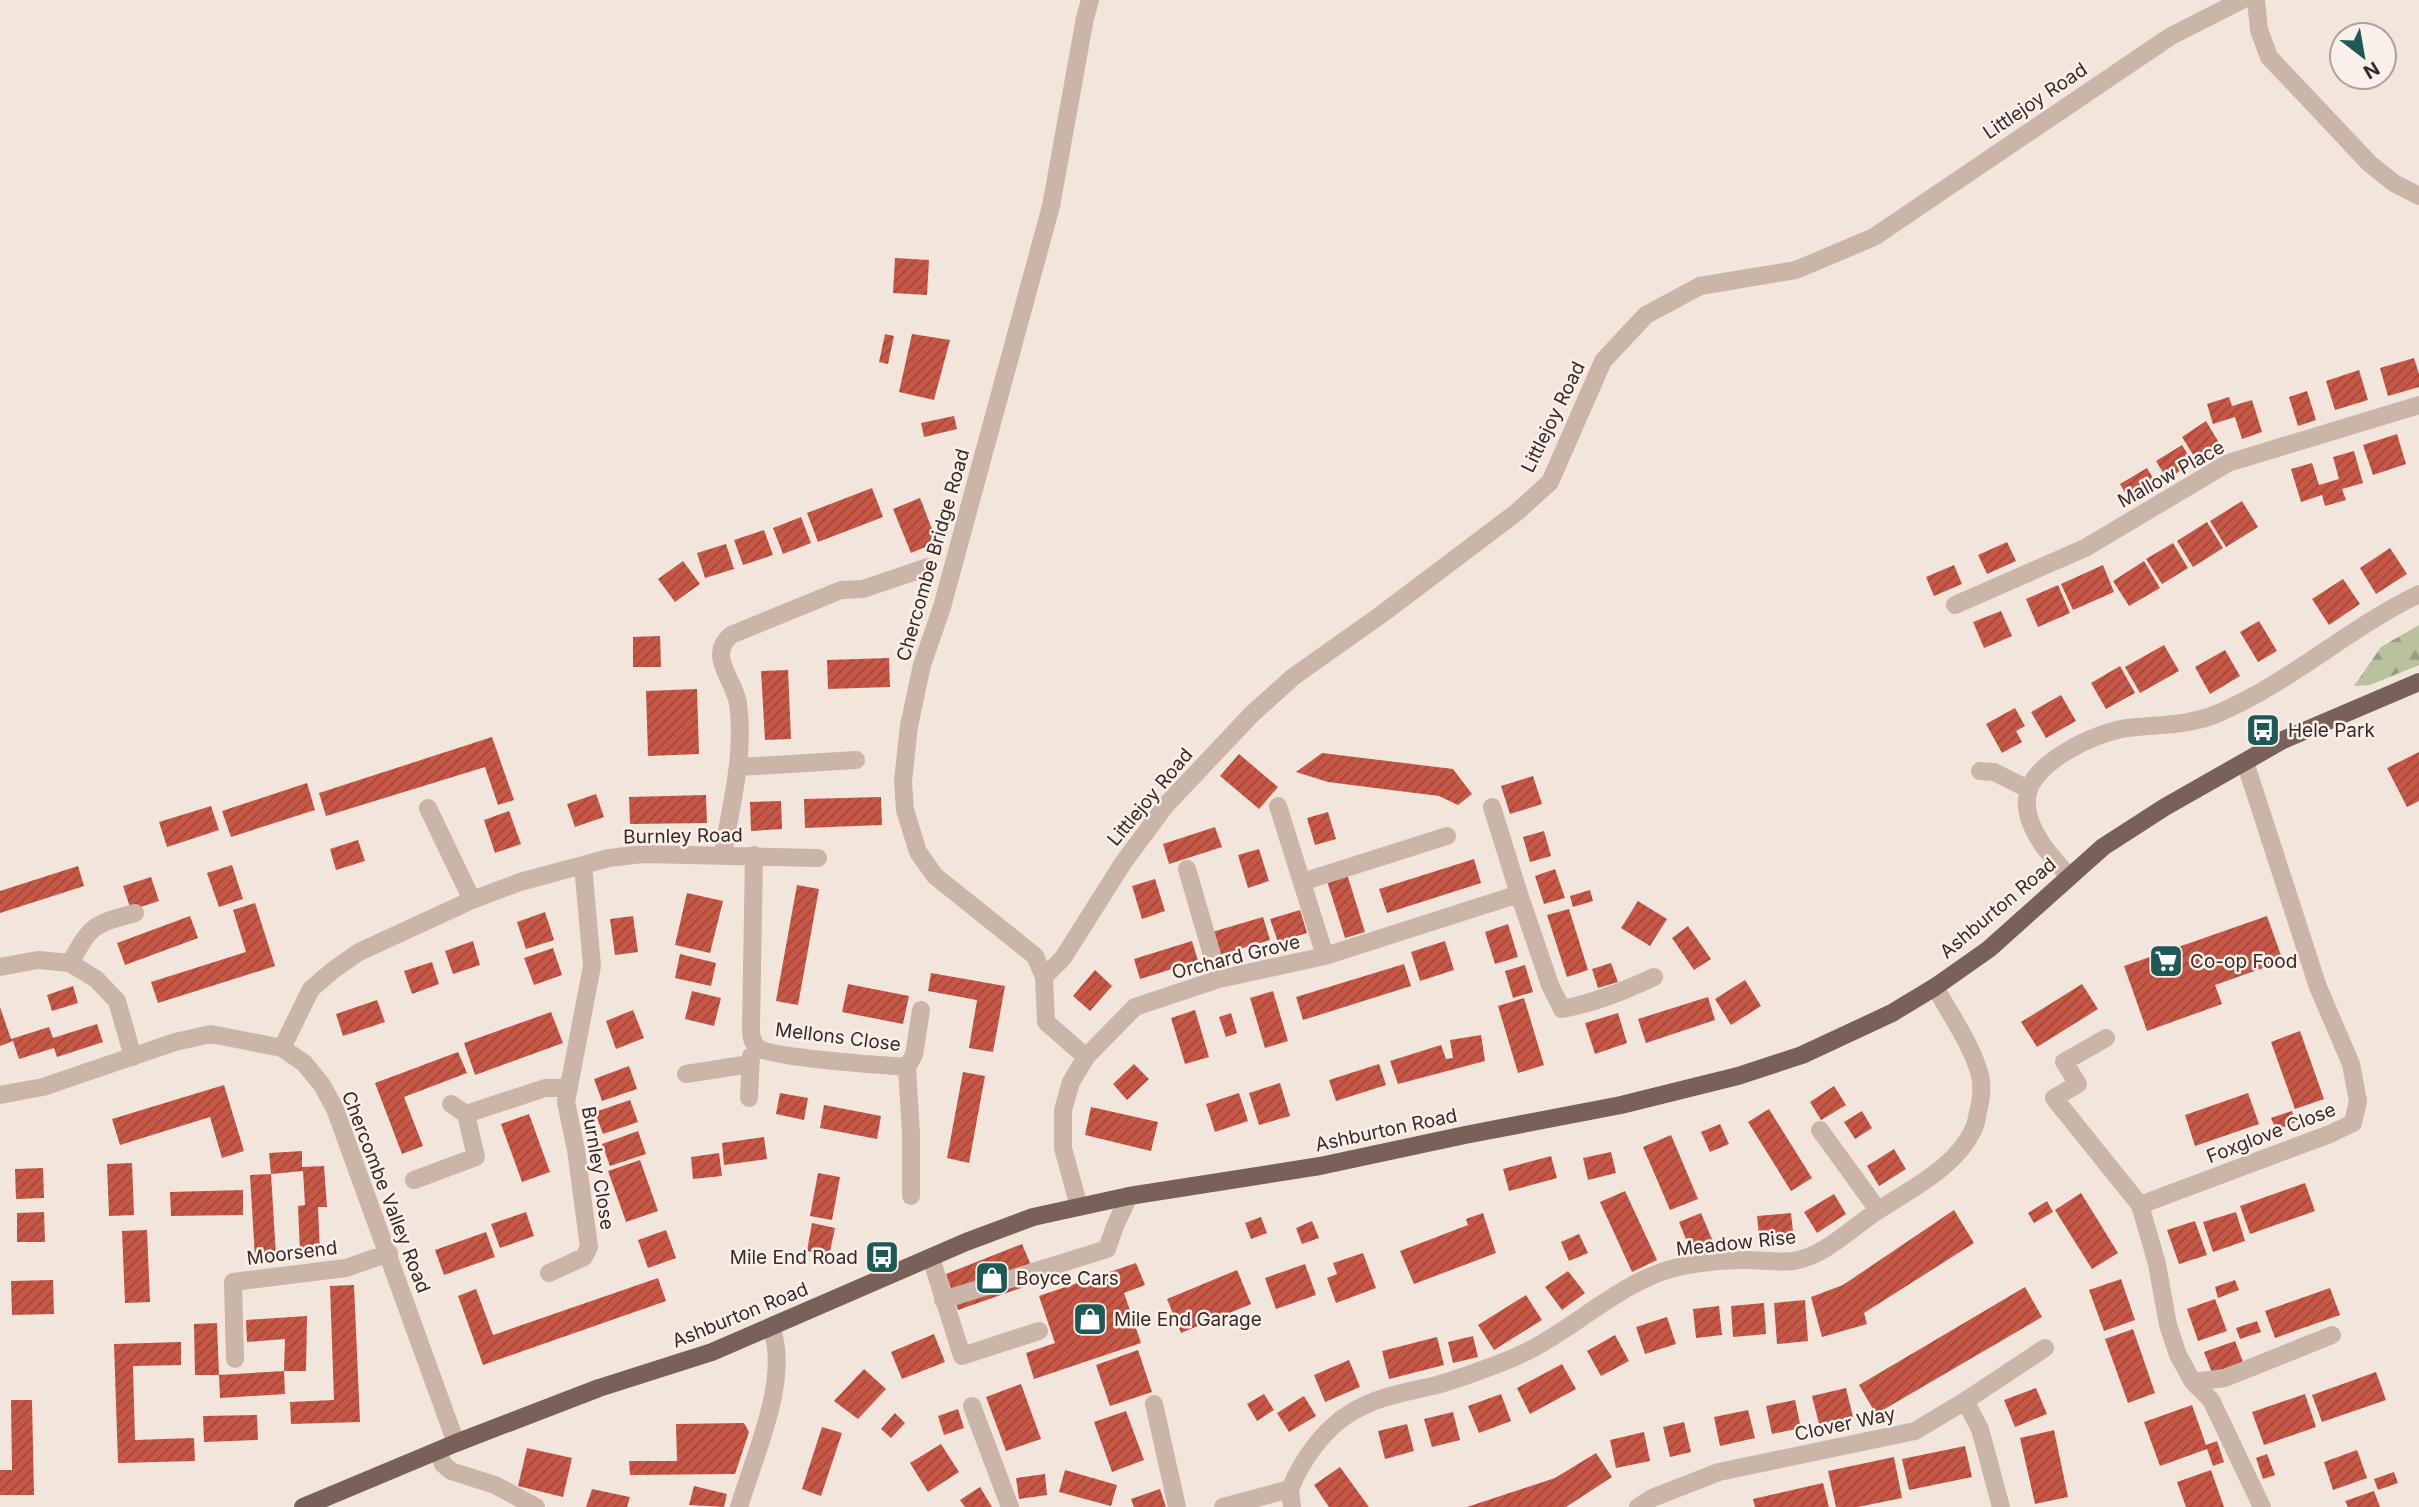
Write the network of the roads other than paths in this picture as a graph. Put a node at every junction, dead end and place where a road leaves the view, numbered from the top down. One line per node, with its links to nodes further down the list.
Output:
1 (1090, 0): 33 (street, Chercombe Bridge Road)
2 (2242, 0): 33 (street, Littlejoy Road)
3 (2256, 0): 4 (street)
4 (2419, 196)
5 (2419, 405): 8 (street, Mallow Place)
6 (928, 566): 12 (street)
7 (2419, 594): 14 (street)
8 (1955, 605)
9 (2419, 681): 11 (main road, Ashburton Road)
10 (856, 760): 12 (street)
11 (2245, 762): 24 (main road, Ashburton Road); 52 (street, Foxglove Close)
12 (740, 767): 19 (street)
13 (1980, 771): 14 (street)
14 (2028, 789): 24 (street)
15 (1278, 806): 25 (street, Orchard Grove)
16 (1492, 807): 26 (street)
17 (428, 808): 27 (street)
18 (1447, 836): 25 (street)
19 (723, 855): 20 (street, Burnley Road); 22 (street, Burnley Road)
20 (754, 855): 21 (street, Burnley Road); 38 (street, Mellons Close)
21 (818, 858)
22 (583, 865): 27 (street, Burnley Road); 45 (street, Burnley Close)
23 (1187, 869): 34 (street)
24 (2069, 876): 35 (main road, Ashburton Road)
25 (1302, 882): 29 (street, Orchard Grove)
26 (1519, 894): 29 (street, Orchard Grove); 32 (street)
27 (472, 900): 39 (street, Burnley Road)
28 (135, 912): 30 (street)
29 (1325, 956): 34 (street, Orchard Grove)
30 (70, 963): 31 (street); 40 (street)
31 (0, 967)
32 (1654, 976)
33 (1044, 977): 41 (street)
34 (1219, 979): 41 (street, Orchard Grove)
35 (1935, 987): 51 (main road, Ashburton Road); 54 (street, Meadow Rise)
36 (921, 1010): 43 (street, Mellons Close)
37 (2106, 1038): 52 (street)
38 (752, 1040): 42 (street, Mellons Close); 43 (street, Mellons Close)
39 (282, 1048): 40 (street, Chercombe Valley Road); 55 (street, Chercombe Valley Road)
40 (133, 1057): 46 (street, Chercombe Valley Road)
41 (1086, 1057): 53 (street, Orchard Grove)
42 (750, 1065): 44 (street); 47 (street, Mellons Close)
43 (908, 1068): 50 (street)
44 (686, 1074)
45 (569, 1088): 49 (street, Burnley Close); 57 (street, Burnley Close)
46 (0, 1095)
47 (749, 1098)
48 (1821, 1130): 54 (street)
49 (414, 1180)
50 (911, 1196)
51 (1129, 1196): 53 (main road, Ashburton Road); 58 (street)
52 (2140, 1205): 64 (street)
53 (1079, 1207): 56 (main road, Ashburton Road)
54 (1878, 1210): 70 (street, Meadow Rise)
55 (389, 1253): 63 (street, Moorsend); 68 (street, Chercombe Valley Road)
56 (931, 1258): 58 (street); 59 (main road, Ashburton Road)
57 (550, 1273)
58 (943, 1300): 60 (street)
59 (771, 1327): 68 (main road, Ashburton Road); 73 (street)
60 (1039, 1331)
61 (2332, 1335): 64 (street)
62 (2045, 1348): 65 (street, Clover Way)
63 (234, 1359)
64 (2193, 1382): 79 (street)
65 (1965, 1401): 77 (street, Clover Way); 78 (street)
66 (1154, 1404): 75 (street)
67 (972, 1406): 74 (street)
68 (456, 1443): 69 (main road, Ashburton Road)
69 (438, 1451): 71 (main road, Ashburton Road); 72 (street)
70 (1291, 1498): 76 (street)
71 (303, 1507)
72 (536, 1507)
73 (738, 1507)
74 (1010, 1507)
75 (1177, 1507)
76 (1223, 1507)
77 (1638, 1507)
78 (2001, 1507)
79 (2262, 1507)

